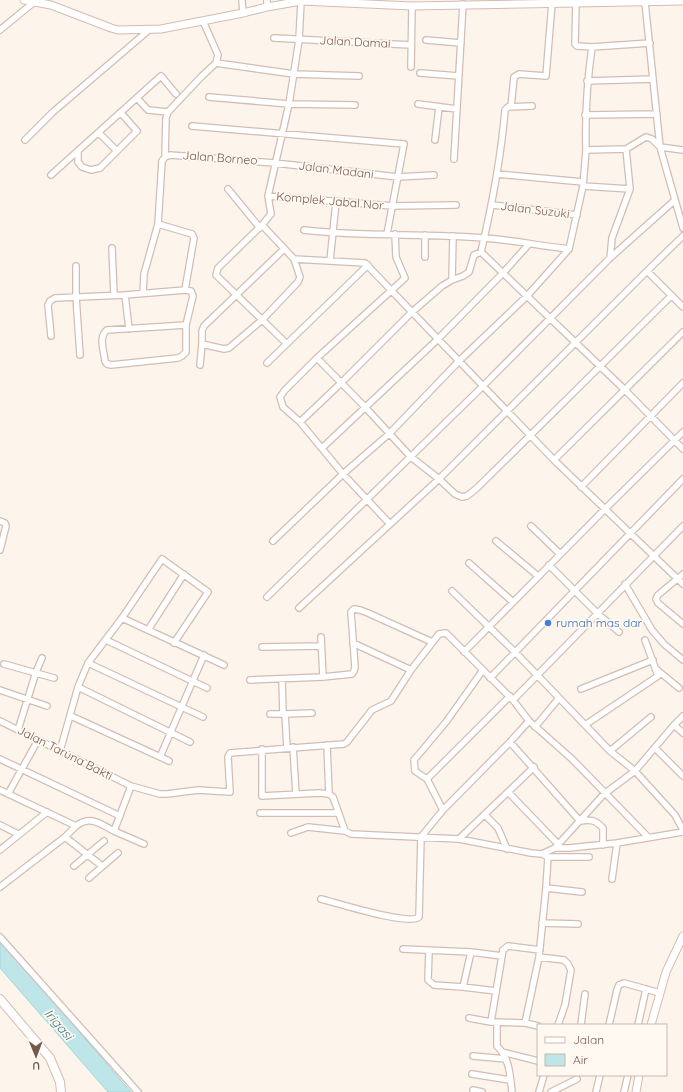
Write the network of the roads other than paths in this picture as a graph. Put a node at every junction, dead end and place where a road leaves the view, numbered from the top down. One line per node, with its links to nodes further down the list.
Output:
1 (24, 0): 8 (street)
2 (242, 0): 14 (street)
3 (314, 0): 4 (street); 13 (street)
4 (301, 1): 11 (street); 19 (street)
5 (683, 1): 7 (street)
6 (503, 2): 9 (street); 12 (street)
7 (646, 2): 10 (street); 22 (street)
8 (33, 3): 16 (street); 17 (street)
9 (552, 3): 10 (street); 41 (street)
10 (576, 3): 24 (street)
11 (267, 4): 14 (street)
12 (463, 4): 13 (street); 21 (street)
13 (412, 6): 23 (street)
14 (243, 13): 15 (street)
15 (203, 21): 17 (street); 25 (street)
16 (0, 30)
17 (149, 30): 50 (street)
18 (274, 38): 19 (street, Jalan Damai)
19 (299, 40): 23 (street, Jalan Damai); 28 (street)
20 (426, 40): 21 (street)
21 (461, 43): 30 (street)
22 (650, 43): 24 (street); 31 (street)
23 (411, 45): 26 (street)
24 (592, 47): 32 (street)
25 (216, 63): 28 (street); 43 (street)
26 (411, 67)
27 (420, 73): 30 (street)
28 (294, 74): 29 (street); 36 (street)
29 (359, 76)
30 (459, 76): 42 (street)
31 (653, 79): 32 (street); 45 (street)
32 (587, 81): 46 (street)
33 (176, 94): 35 (street)
34 (209, 97): 36 (street)
35 (137, 98): 43 (street); 44 (street)
36 (289, 104): 38 (street); 49 (street)
37 (418, 104): 40 (street)
38 (355, 105)
39 (532, 106): 41 (street)
40 (439, 107): 42 (street); 51 (street)
41 (511, 107): 61 (street)
42 (457, 109): 59 (street)
43 (168, 112): 58 (street)
44 (121, 113): 48 (street); 57 (street)
45 (657, 114): 46 (street); 52 (street)
46 (585, 115): 54 (street)
47 (192, 126): 49 (street)
48 (99, 132): 56 (street); 57 (street)
49 (282, 133): 60 (street); 64 (street)
50 (25, 140)
51 (435, 140)
52 (660, 147): 53 (street); 55 (street); 69 (street)
53 (626, 149): 54 (street); 67 (street)
54 (586, 150): 65 (street)
55 (683, 150)
56 (78, 151): 57 (street); 62 (street)
57 (117, 151)
58 (165, 157): 60 (street, Jalan Borneo); 75 (street)
59 (454, 160)
60 (275, 163): 64 (street, Jalan Madani); 68 (street)
61 (497, 174): 65 (street); 72 (street)
62 (51, 175)
63 (434, 175): 64 (street, Jalan Madani)
64 (398, 177): 73 (street)
65 (583, 184): 67 (street); 74 (street)
66 (228, 189): 76 (street)
67 (630, 189): 92 (street)
68 (268, 196): 70 (street, Komplek Jabal Nor); 76 (street)
69 (675, 200): 77 (street); 92 (street)
70 (336, 202): 73 (street, Komplek Jabal Nor); 79 (street)
71 (456, 205): 73 (street, Komplek Jabal Nor)
72 (492, 205): 74 (street, Jalan Suzuki); 85 (street)
73 (393, 206): 80 (street)
74 (577, 215): 89 (street)
75 (158, 224): 100 (street); 102 (street)
76 (261, 226): 88 (street); 105 (street)
77 (683, 228)
78 (304, 230): 79 (street)
79 (333, 233): 80 (street); 94 (street)
80 (387, 234): 81 (street)
81 (395, 234): 82 (street); 101 (street)
82 (425, 236): 83 (street); 91 (street)
83 (453, 236): 85 (street); 99 (street)
84 (683, 236): 97 (street)
85 (485, 238): 86 (street); 90 (street)
86 (529, 244): 89 (street); 98 (street)
87 (112, 248): 103 (street)
88 (284, 249): 93 (street); 105 (street)
89 (569, 249): 106 (street)
90 (481, 252): 98 (street); 99 (street)
91 (425, 257)
92 (610, 258): 111 (street)
93 (294, 259): 94 (street); 112 (street)
94 (330, 261): 95 (street)
95 (368, 265): 101 (street); 120 (street)
96 (76, 266): 108 (street)
97 (646, 271): 107 (street); 118 (street)
98 (503, 272): 106 (street); 117 (street)
99 (452, 280): 110 (street)
100 (186, 290): 102 (street); 113 (street)
101 (391, 290): 110 (street); 122 (street)
102 (143, 293): 104 (street)
103 (114, 295): 104 (street); 108 (street)
104 (125, 295): 114 (street)
105 (236, 296): 112 (street); 119 (street)
106 (527, 296): 111 (street); 123 (street)
107 (671, 296): 109 (street); 126 (street)
108 (76, 297): 116 (street); 121 (street)
109 (683, 307)
110 (412, 312): 117 (street); 127 (street)
111 (550, 318): 118 (street); 129 (street)
112 (262, 320): 119 (street); 120 (street)
113 (186, 324): 114 (street); 114 (street)
114 (129, 329)
115 (683, 332): 130 (street)
116 (50, 336)
117 (438, 339): 123 (street); 131 (street)
118 (576, 342): 126 (street); 132 (street)
119 (202, 344): 125 (street)
120 (287, 344): 124 (street)
121 (80, 355)
122 (317, 358): 127 (street); 134 (street)
123 (459, 361): 129 (street); 136 (street)
124 (267, 363)
125 (200, 365)
126 (600, 366): 130 (street); 137 (street)
127 (341, 383): 131 (street); 134 (street)
128 (683, 384): 133 (street)
129 (483, 386): 132 (street); 141 (street)
130 (625, 390): 133 (street); 142 (street)
131 (365, 407): 136 (street); 139 (street)
132 (507, 411): 137 (street); 144 (street)
133 (651, 416): 138 (street); 146 (street)
134 (300, 422): 139 (street)
135 (683, 432): 138 (street)
136 (390, 433): 141 (street); 143 (street)
137 (530, 436): 142 (street); 144 (street)
138 (674, 441): 140 (street); 148 (street)
139 (322, 448): 143 (street)
140 (683, 449)
141 (411, 457): 144 (street); 147 (street)
142 (554, 460): 146 (street)
143 (343, 474): 147 (street); 154 (street)
144 (439, 479): 150 (street)
145 (683, 479): 153 (street)
146 (581, 487): 148 (street)
147 (367, 500): 150 (street); 169 (street)
148 (604, 510): 153 (street); 157 (street)
149 (0, 521): 156 (street)
150 (390, 524): 171 (street)
151 (531, 526): 157 (street)
152 (683, 526): 158 (street)
153 (629, 533): 158 (street); 168 (street)
154 (273, 541)
155 (496, 541): 163 (street)
156 (0, 550)
157 (560, 554): 160 (street)
158 (653, 556): 164 (street); 165 (street)
159 (469, 564): 170 (street)
160 (549, 565): 163 (street); 168 (street)
161 (184, 574): 173 (street); 176 (street); 182 (street)
162 (683, 574): 164 (street)
163 (538, 576): 170 (street)
164 (678, 579): 166 (street); 174 (street)
165 (625, 584): 172 (street); 191 (street)
166 (683, 584)
167 (452, 591): 175 (street)
168 (574, 591): 172 (street); 187 (street)
169 (267, 598)
170 (513, 602): 175 (street)
171 (299, 608)
172 (597, 613): 177 (street); 199 (street)
173 (122, 618): 176 (street); 179 (street)
174 (683, 624)
175 (488, 627): 186 (street); 187 (street)
176 (148, 630): 182 (street)
177 (619, 632)
178 (321, 637): 184 (street)
179 (106, 640): 192 (street); 205 (street)
180 (645, 640): 190 (street)
181 (432, 642): 183 (street); 186 (street); 196 (street)
182 (174, 643): 188 (street)
183 (353, 643): 196 (street); 200 (street)
184 (321, 646): 185 (street); 200 (street)
185 (262, 647)
186 (464, 652): 197 (street)
187 (514, 652): 199 (street); 202 (street)
188 (204, 655): 194 (street); 205 (street)
189 (42, 658): 198 (street)
190 (653, 660): 195 (street); 209 (street)
191 (683, 660)
192 (88, 663): 206 (street); 215 (street)
193 (4, 664): 198 (street)
194 (224, 665)
195 (656, 669): 208 (street); 225 (street)
196 (411, 670): 234 (street)
197 (483, 670): 202 (street); 247 (street)
198 (36, 672): 201 (street); 213 (street)
199 (537, 675): 211 (street); 212 (street)
200 (323, 677): 203 (street)
201 (54, 678)
202 (490, 678): 211 (street)
203 (282, 679): 204 (street); 218 (street)
204 (250, 680)
205 (192, 681): 207 (street); 215 (street)
206 (78, 687): 219 (street); 229 (street)
207 (207, 688)
208 (679, 688)
209 (581, 689)
210 (0, 690): 213 (street)
211 (511, 698): 224 (street); 247 (street)
212 (559, 698): 225 (street); 227 (street)
213 (27, 700): 214 (street); 228 (street)
214 (47, 706)
215 (181, 708): 221 (street); 229 (street)
216 (312, 713): 218 (street)
217 (270, 714): 218 (street)
218 (284, 714): 235 (street)
219 (71, 716): 238 (street); 240 (street)
220 (683, 716): 226 (street)
221 (203, 717)
222 (651, 718): 239 (street)
223 (0, 721): 228 (street, Jalan Taruna Bakti)
224 (529, 721): 227 (street); 233 (street)
225 (585, 725): 239 (street)
226 (674, 725): 230 (street); 236 (street)
227 (535, 727): 254 (street)
228 (18, 730): 231 (street, Jalan Taruna Bakti)
229 (171, 733): 232 (street); 240 (street)
230 (683, 733)
231 (38, 740): 238 (street, Jalan Taruna Bakti); 244 (street)
232 (190, 742)
233 (510, 742): 243 (street); 255 (street)
234 (326, 745): 235 (street); 253 (street)
235 (290, 747): 237 (street); 252 (street)
236 (655, 748): 245 (street); 246 (street)
237 (262, 749): 248 (street, Jalan Taruna Bakti); 252 (street)
238 (60, 751): 248 (street, Jalan Taruna Bakti)
239 (610, 751): 245 (street)
240 (160, 757): 242 (street)
241 (0, 758): 244 (street)
242 (169, 761)
243 (534, 768): 250 (street); 261 (street)
244 (22, 770): 251 (street); 260 (street)
245 (635, 771): 254 (street); 266 (street)
246 (683, 776)
247 (427, 778): 255 (street)
248 (131, 786): 260 (street)
249 (0, 790): 251 (street)
250 (509, 793): 259 (street); 277 (street)
251 (8, 794): 256 (street)
252 (296, 794): 253 (street)
253 (329, 794): 258 (street)
254 (604, 794): 261 (street); 271 (street)
255 (443, 810): 270 (street)
256 (47, 812): 263 (street); 268 (street)
257 (260, 813): 258 (street)
258 (338, 813): 265 (street)
259 (485, 815): 272 (street); 278 (street)
260 (120, 816): 264 (street)
261 (580, 821): 275 (street); 277 (street)
262 (0, 825): 268 (street)
263 (76, 826): 264 (street); 269 (street)
264 (114, 831): 274 (street)
265 (345, 831): 267 (street); 270 (street)
266 (683, 831): 271 (street)
267 (291, 833)
268 (18, 834): 279 (street)
269 (65, 837): 281 (street); 288 (street)
270 (421, 837): 272 (street); 291 (street)
271 (648, 837): 276 (street)
272 (459, 840): 278 (street)
273 (104, 841): 281 (street)
274 (144, 844)
275 (603, 844): 276 (street); 277 (street)
276 (617, 844): 287 (street)
277 (557, 846): 282 (street)
278 (507, 848): 282 (street)
279 (0, 850)
280 (118, 853): 285 (street)
281 (87, 855): 284 (street); 285 (street)
282 (545, 855): 283 (street); 289 (street)
283 (589, 857)
284 (74, 866)
285 (102, 866): 286 (street)
286 (89, 878)
287 (612, 879)
288 (0, 887)
289 (546, 888): 290 (street); 292 (street)
290 (582, 892)
291 (321, 899)
292 (542, 923): 293 (street); 297 (street)
293 (578, 924)
294 (0, 936): 332 (street)
295 (683, 936): 305 (street)
296 (402, 949): 298 (street)
297 (540, 950): 300 (street); 301 (street)
298 (429, 951): 299 (street); 302 (street)
299 (471, 952): 300 (street); 302 (street)
300 (502, 956): 304 (street)
301 (539, 957): 310 (street); 311 (street)
302 (463, 987): 304 (street)
303 (646, 989): 305 (street); 313 (street); 314 (street)
304 (496, 990): 309 (street)
305 (660, 993): 315 (street)
306 (585, 994): 312 (street)
307 (0, 999): 331 (main road)
308 (469, 1018): 309 (street)
309 (494, 1022): 310 (street); 317 (street)
310 (525, 1023): 316 (street)
311 (558, 1024)
312 (581, 1024)
313 (609, 1024)
314 (638, 1024)
315 (651, 1024)
316 (537, 1026)
317 (502, 1052): 319 (street); 320 (street)
318 (473, 1056): 319 (street)
319 (506, 1059): 328 (street)
320 (537, 1062)
321 (472, 1074): 328 (street)
322 (544, 1076): 335 (street)
323 (569, 1076): 329 (street)
324 (600, 1076): 337 (street)
325 (628, 1076): 338 (street)
326 (639, 1076): 339 (street)
327 (577, 1079): 329 (street)
328 (510, 1080): 334 (street)
329 (569, 1083): 336 (street)
330 (473, 1090): 333 (street)
331 (62, 1092)
332 (138, 1092)
333 (482, 1092)
334 (512, 1092)
335 (539, 1092)
336 (551, 1092)
337 (596, 1092)
338 (624, 1092)
339 (636, 1092)

